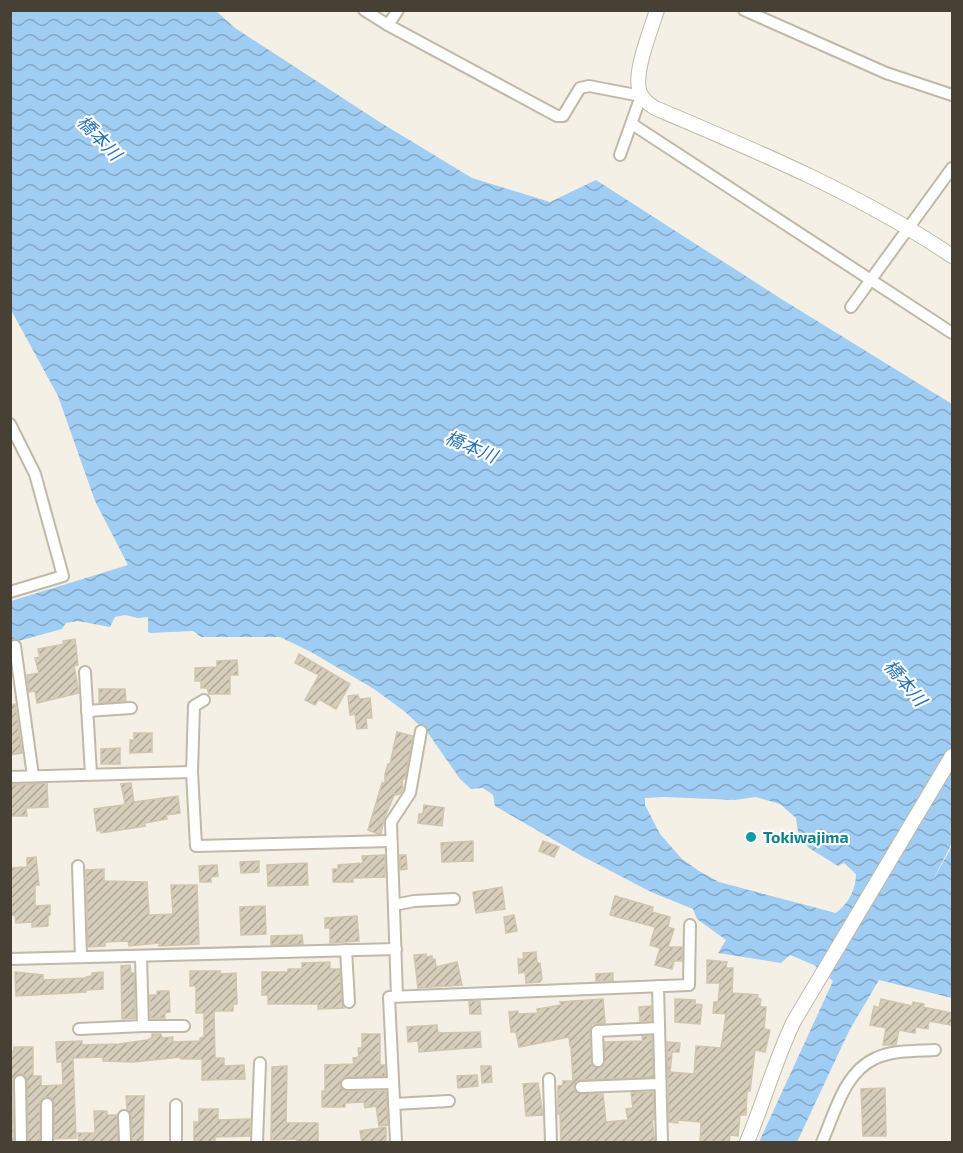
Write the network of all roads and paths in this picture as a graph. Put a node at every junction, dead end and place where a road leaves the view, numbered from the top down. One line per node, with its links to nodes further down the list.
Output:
1 (364, 10): 5 (street)
2 (398, 10): 5 (street)
3 (657, 10): 7 (street)
4 (744, 10): 6 (street)
5 (388, 25): 7 (street)
6 (952, 95)
7 (641, 96): 8 (street); 11 (street)
8 (632, 124): 9 (street); 13 (street)
9 (620, 155)
10 (952, 168): 11 (street)
11 (910, 228): 12 (street); 13 (street)
12 (952, 256)
13 (872, 280): 14 (street); 15 (street)
14 (851, 308)
15 (952, 333)
16 (10, 424): 17 (street)
17 (10, 592)
18 (15, 646): 27 (street)
19 (85, 672): 22 (street)
20 (204, 700): 25 (street)
21 (131, 708): 22 (street)
22 (87, 711): 26 (street)
23 (421, 731): 29 (street)
24 (952, 756): 68 (street)
25 (192, 772): 26 (street); 29 (street)
26 (91, 774): 27 (street)
27 (33, 776): 28 (street)
28 (10, 777)
29 (391, 841): 32 (street)
30 (78, 866): 37 (street)
31 (454, 899): 32 (street)
32 (394, 905): 34 (street)
33 (690, 925): 39 (street)
34 (396, 949): 35 (street); 40 (street)
35 (346, 950): 36 (street); 41 (street)
36 (141, 956): 37 (street); 42 (street)
37 (81, 957): 38 (street)
38 (10, 958)
39 (658, 986): 40 (street); 44 (street)
40 (397, 996): 51 (street)
41 (349, 1002)
42 (143, 1026): 43 (street); 45 (street)
43 (184, 1026)
44 (659, 1028): 47 (street); 53 (street)
45 (79, 1029)
46 (935, 1050): 69 (street)
47 (598, 1061)
48 (260, 1063): 64 (street)
49 (549, 1079): 66 (street)
50 (20, 1081): 60 (street)
51 (393, 1083): 52 (street); 57 (street)
52 (347, 1084)
53 (660, 1084): 54 (street); 67 (street)
54 (581, 1087)
55 (449, 1101): 57 (street)
56 (47, 1104): 61 (street)
57 (394, 1104): 65 (street)
58 (176, 1105): 63 (street)
59 (124, 1116): 62 (street)
60 (21, 1143)
61 (47, 1143)
62 (125, 1143)
63 (176, 1143)
64 (257, 1143)
65 (396, 1143)
66 (552, 1143)
67 (662, 1143)
68 (747, 1143)
69 (822, 1143)

